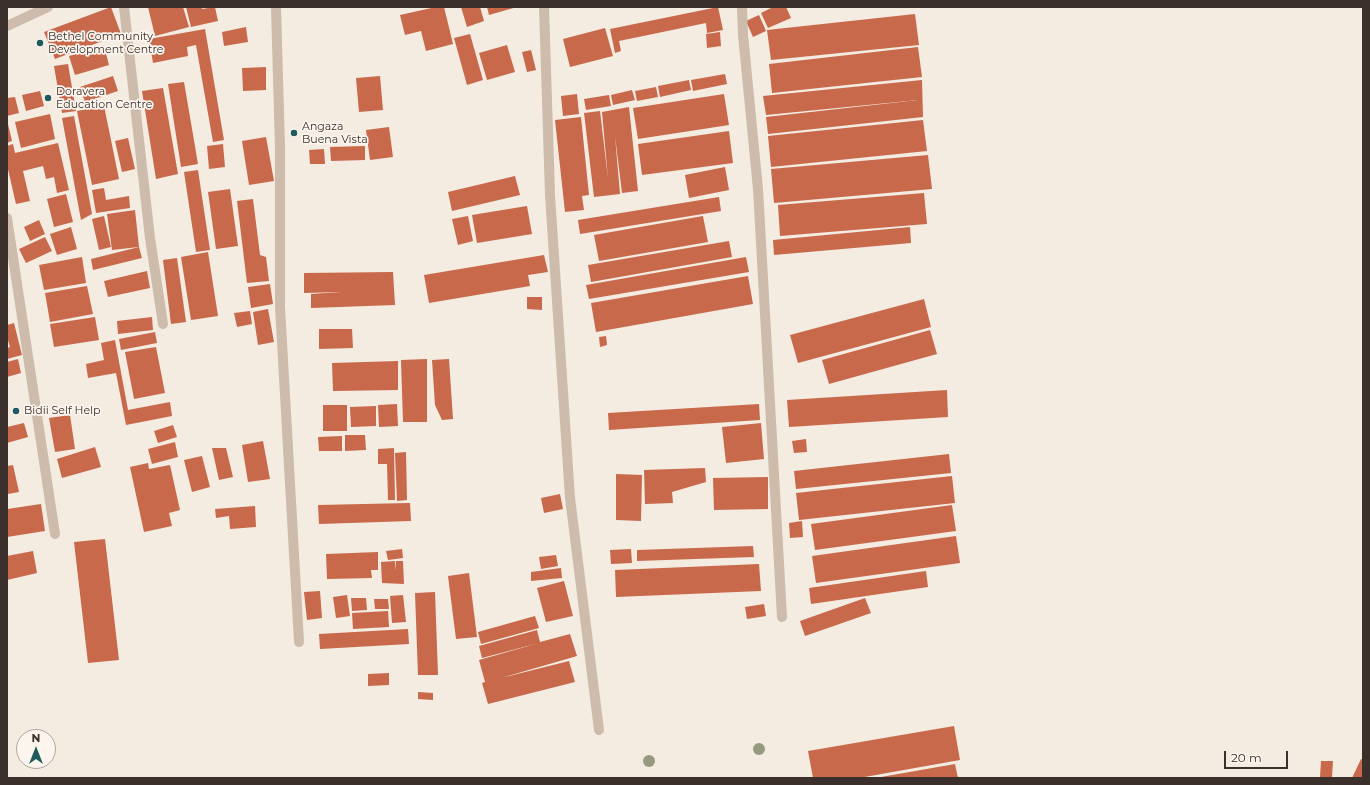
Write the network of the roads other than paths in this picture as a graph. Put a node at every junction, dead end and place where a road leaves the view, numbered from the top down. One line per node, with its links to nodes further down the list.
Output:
1 (124, 7): 8 (street)
2 (276, 7): 11 (street)
3 (544, 7): 12 (street)
4 (742, 7): 10 (street)
5 (43, 8): 6 (street)
6 (7, 26)
7 (7, 218): 9 (street)
8 (163, 324)
9 (56, 534)
10 (782, 617)
11 (299, 642)
12 (599, 730)

